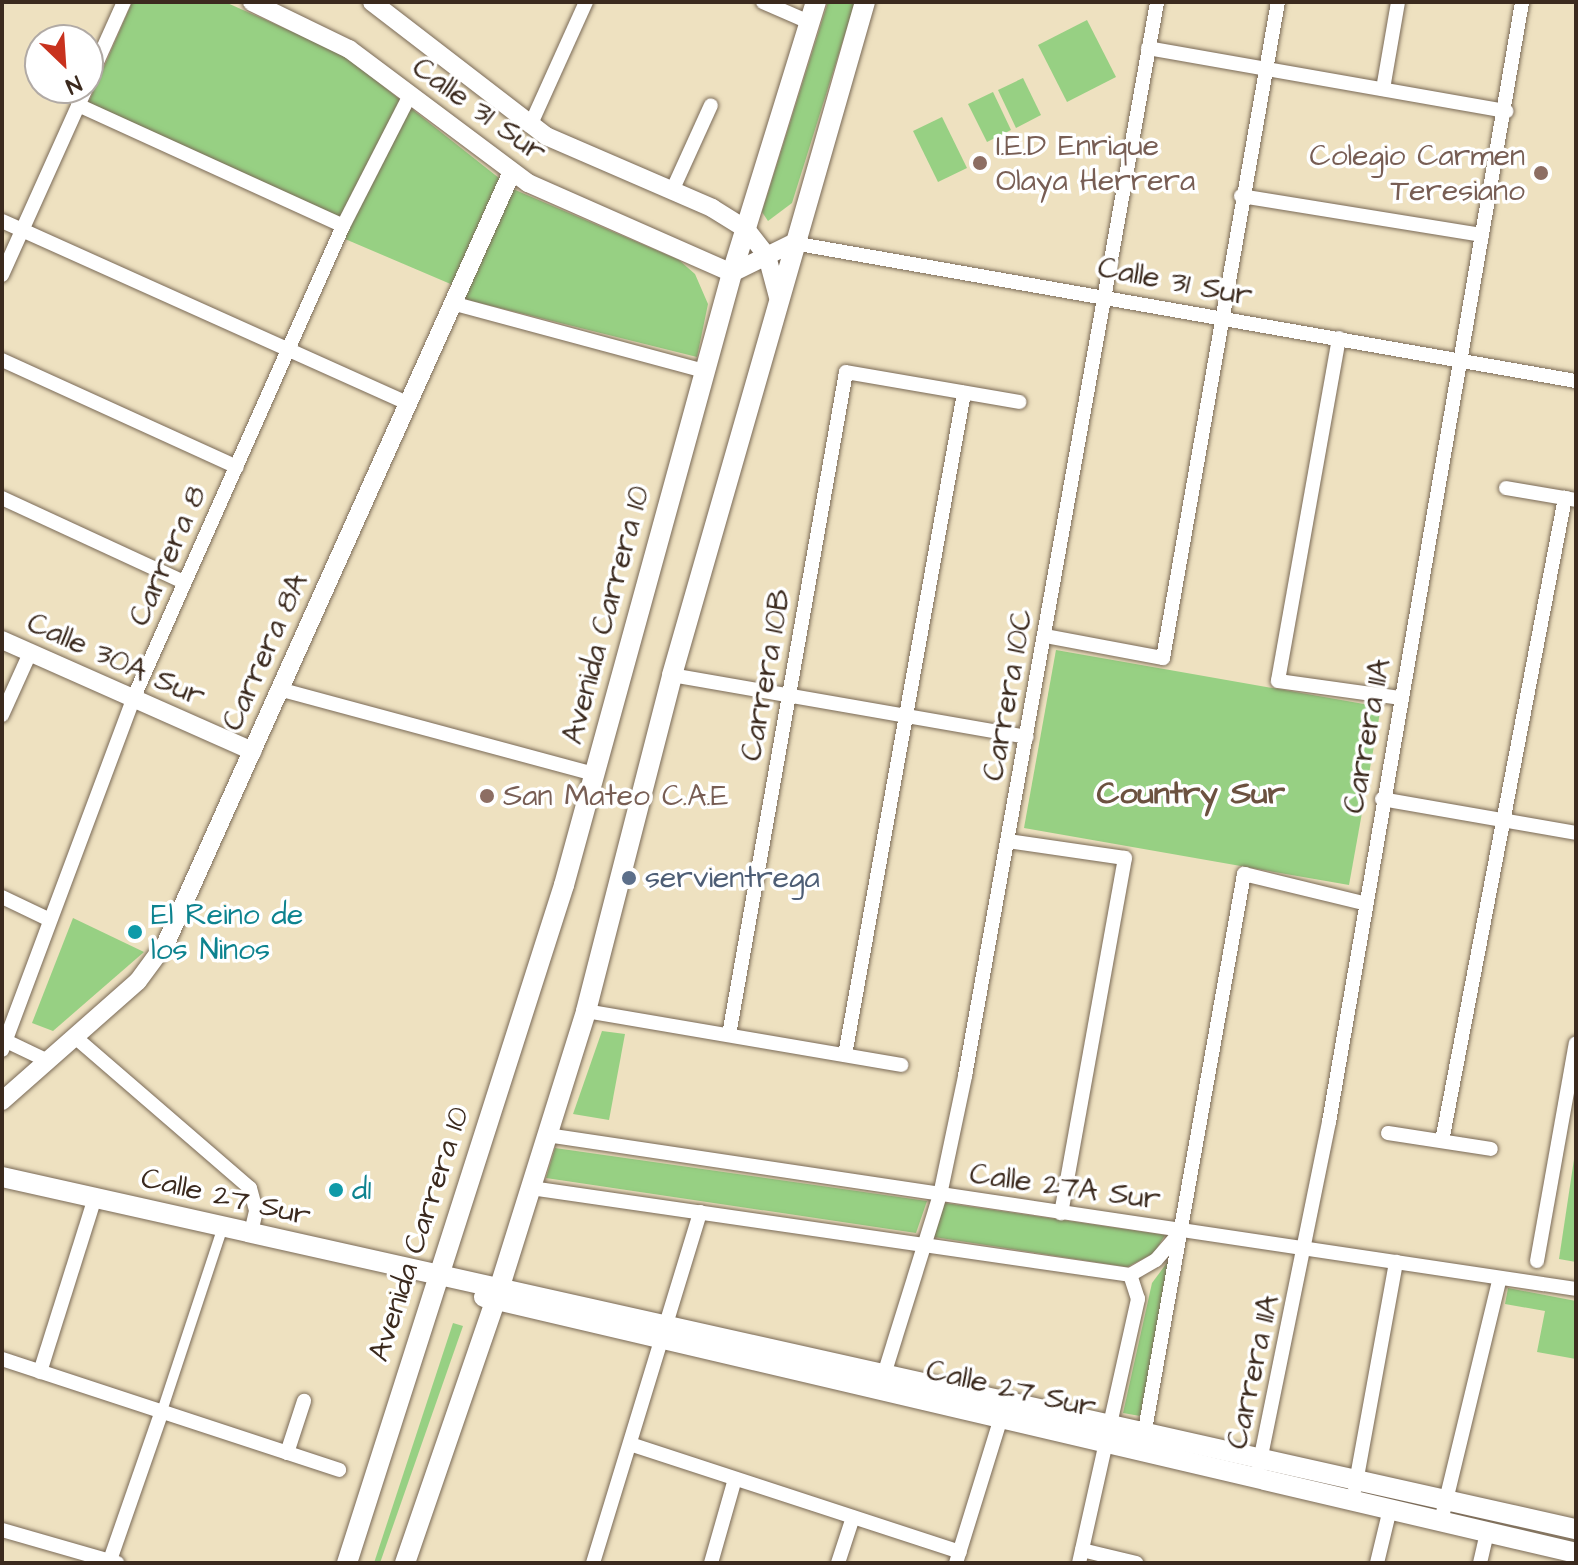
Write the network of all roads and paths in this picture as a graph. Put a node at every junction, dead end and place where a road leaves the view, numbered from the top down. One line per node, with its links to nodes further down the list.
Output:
1 (252, 2): 16 (street, Calle 31 Sur)
2 (372, 2): 20 (street, Calle 31 Sur)
3 (586, 2): 20 (street)
4 (763, 2): 11 (street)
5 (865, 2): 29 (main road)
6 (1157, 2): 13 (street, Carrera 10C)
7 (1278, 2): 14 (street)
8 (1398, 2): 15 (street)
9 (1522, 2): 19 (street, Carrera 11A)
10 (120, 3): 12 (street)
11 (812, 12): 26 (main road, Avenida Carrera 10)
12 (104, 42)
13 (1148, 48): 14 (street); 33 (street, Carrera 10C)
14 (1268, 67): 15 (street); 23 (street)
15 (1383, 89): 19 (street)
16 (410, 95): 21 (street, Calle 31 Sur); 25 (street, Carrera 8)
17 (78, 105): 25 (street); 27 (street)
18 (711, 105): 22 (street)
19 (1506, 111): 28 (street, Carrera 11A)
20 (530, 126): 22 (street, Calle 31 Sur)
21 (511, 174): 31 (street, Calle 31 Sur); 35 (street, Carrera 8A)
22 (672, 191): 26 (street, Calle 31 Sur)
23 (1241, 196): 28 (street); 36 (street)
24 (2, 221): 27 (street)
25 (343, 226): 38 (street, Carrera 8)
26 (746, 229): 30 (street, Calle 31 Sur); 31 (main road, Avenida Carrera 10)
27 (22, 230): 32 (street); 38 (street)
28 (1482, 235): 40 (street, Carrera 11A)
29 (793, 243): 30 (street); 33 (street, Calle 31 Sur); 34 (main road)
30 (767, 256): 31 (street); 34 (street, Calle 31 Sur)
31 (732, 273): 41 (main road, Avenida Carrera 10)
32 (2, 275)
33 (1103, 296): 36 (street, Calle 31 Sur); 51 (street, Carrera 10C)
34 (778, 297): 54 (main road)
35 (452, 303): 41 (street); 44 (street, Carrera 8A)
36 (1224, 321): 37 (street, Calle 31 Sur); 51 (street)
37 (1339, 338): 40 (street, Calle 31 Sur); 57 (street)
38 (287, 352): 44 (street); 46 (street, Carrera 8)
39 (2, 360): 46 (street)
40 (1461, 360): 42 (street, Calle 31 Sur); 57 (street, Carrera 11A)
41 (704, 371): 63 (main road, Avenida Carrera 10)
42 (1576, 381)
43 (964, 393): 45 (street); 56 (street, Carrera 10B); 60 (street)
44 (405, 402): 55 (street, Carrera 8A)
45 (1019, 402)
46 (237, 467): 50 (street, Carrera 8)
47 (1506, 488): 49 (street)
48 (2, 498): 50 (street)
49 (1570, 499): 65 (street)
50 (184, 582): 58 (street, Carrera 8)
51 (1045, 636): 61 (street, Carrera 10C)
52 (2, 640): 53 (street, Calle 30A Sur)
53 (30, 653): 58 (street, Calle 30A Sur); 59 (street)
54 (672, 675): 56 (street); 71 (main road)
55 (279, 689): 62 (street, Carrera 8A); 63 (street)
56 (789, 696): 60 (street); 72 (street, Carrera 10B)
57 (1400, 698): 64 (street, Carrera 11A)
58 (133, 699): 62 (street, Calle 30A Sur); 70 (street, Carrera 8)
59 (2, 715)
60 (906, 716): 61 (street); 76 (street)
61 (1027, 737): 67 (street, Carrera 10C)
62 (252, 751): 73 (street, Carrera 8A)
63 (595, 774): 97 (main road, Avenida Carrera 10)
64 (1382, 799): 65 (street); 69 (street, Carrera 11A)
65 (1503, 820): 66 (street); 82 (street)
66 (1576, 833)
67 (1008, 841): 86 (street, Carrera 10C); 89 (street)
68 (2, 897): 70 (street)
69 (1363, 903): 91 (street); 94 (street, Carrera 11A)
70 (50, 920): 74 (street, Carrera 8)
71 (586, 1011): 72 (street); 81 (main road)
72 (729, 1035): 76 (street)
73 (75, 1037): 77 (street, Carrera 8A); 92 (street)
74 (3, 1043): 77 (street)
75 (1576, 1043): 95 (street)
76 (845, 1055): 78 (street)
77 (48, 1061): 79 (street, Carrera 8A)
78 (901, 1065)
79 (2, 1101)
80 (1388, 1133): 82 (street)
81 (547, 1135): 85 (main road); 86 (street, Calle 27A Sur)
82 (1442, 1141): 83 (street)
83 (1491, 1149)
84 (2, 1177): 87 (main road, Calle 27 Sur)
85 (531, 1188): 88 (street); 101 (main road)
86 (940, 1195): 89 (street, Calle 27A Sur); 93 (street, Carrera 10C)
87 (95, 1198): 90 (main road, Calle 27 Sur); 104 (street)
88 (700, 1212): 93 (street); 102 (street)
89 (1061, 1213): 91 (street, Calle 27A Sur)
90 (223, 1227): 92 (main road, Calle 27 Sur); 108 (street)
91 (1181, 1230): 94 (street, Calle 27A Sur); 98 (street); 109 (street)
92 (251, 1233): 97 (main road, Calle 27 Sur)
93 (922, 1244): 98 (street); 105 (street, Carrera 10C)
94 (1306, 1247): 96 (street, Calle 27A Sur); 113 (street, Carrera 11A)
95 (1537, 1261)
96 (1396, 1262): 99 (street, Calle 27A Sur); 117 (street)
97 (437, 1275): 101 (main road, Calle 27 Sur); 130 (main road, Avenida Carrera 10)
98 (1130, 1275): 110 (street)
99 (1500, 1278): 100 (street, Calle 27A Sur); 118 (street)
100 (1576, 1289)
101 (497, 1295): 102 (main road, Calle 27 Sur); 131 (main road)
102 (663, 1334): 105 (main road, Calle 27 Sur); 111 (street)
103 (2, 1359): 104 (street)
104 (40, 1372): 108 (street)
105 (882, 1382): 107 (main road, Calle 27 Sur)
106 (304, 1401): 112 (street)
107 (1004, 1409): 110 (main road, Calle 27 Sur); 128 (street)
108 (162, 1411): 112 (street); 129 (street)
109 (1145, 1430): 110 (main road, Calle 27 Sur); 113 (main road, Calle 27 Sur)
110 (1110, 1432): 115 (main road, Calle 27 Sur); 127 (street)
111 (630, 1444): 116 (street); 132 (street)
112 (287, 1453): 114 (street)
113 (1261, 1456): 115 (street, Carrera 11A); 117 (main road, Calle 27 Sur)
114 (339, 1470)
115 (1257, 1477): 119 (main road, Calle 27 Sur)
116 (735, 1479): 121 (street); 133 (street)
117 (1356, 1479): 118 (main road, Calle 27 Sur); 119 (street)
118 (1445, 1499): 122 (street); 123 (main road, Calle 27 Sur)
119 (1353, 1500): 120 (main road, Calle 27 Sur)
120 (1390, 1509): 122 (main road, Calle 27 Sur); 136 (street)
121 (853, 1517): 128 (street); 134 (street)
122 (1441, 1521): 125 (main road, Calle 27 Sur)
123 (1576, 1529)
124 (2, 1530): 129 (street)
125 (1487, 1532): 126 (main road, Calle 27 Sur); 137 (street)
126 (1576, 1553)
127 (1081, 1556): 135 (street)
128 (958, 1557)
129 (113, 1562)
130 (347, 1563)
131 (405, 1563)
132 (593, 1563)
133 (711, 1563)
134 (838, 1563)
135 (1136, 1563)
136 (1377, 1563)
137 (1480, 1563)

